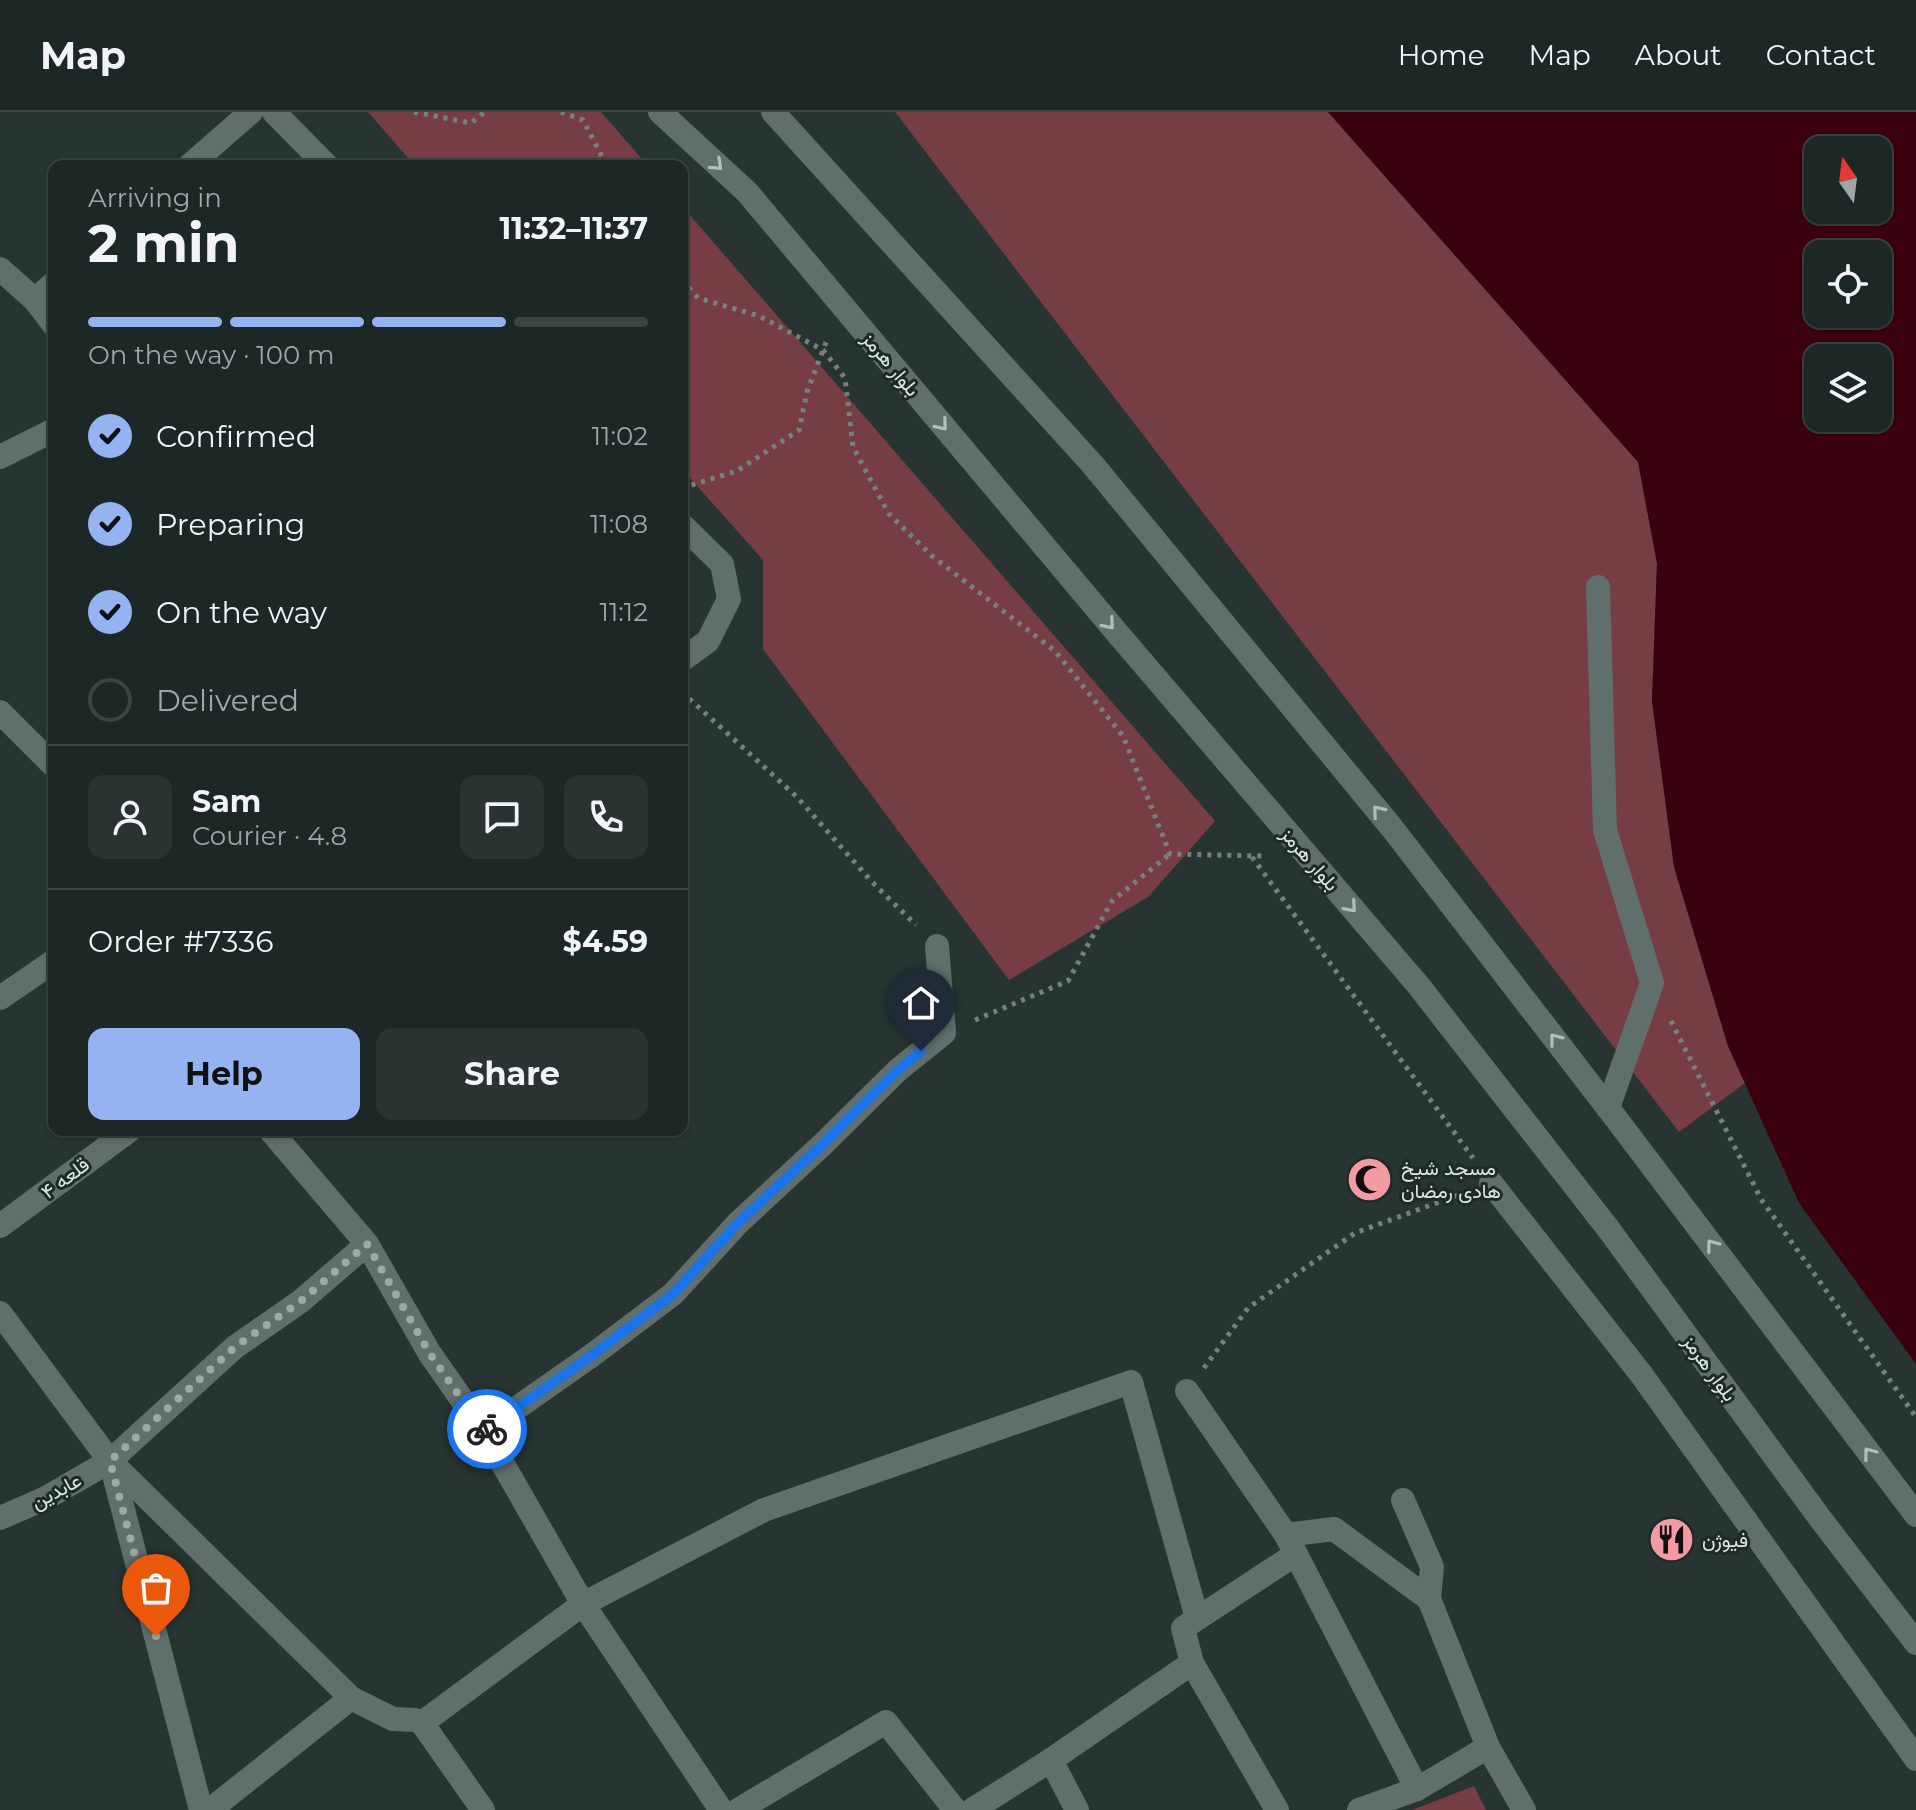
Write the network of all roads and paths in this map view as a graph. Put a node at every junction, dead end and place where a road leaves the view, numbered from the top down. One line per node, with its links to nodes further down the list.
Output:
1 (251, 112): 8 (street)
2 (274, 112): 9 (street)
3 (414, 112): 4 (path)
4 (485, 112)
5 (561, 112): 10 (path)
6 (660, 112): 29 (street, بلوار هرمز, one-way to 29)
7 (773, 112): 35 (street, one-way to 7)
8 (196, 160)
9 (321, 160)
10 (604, 160)
11 (0, 269): 14 (street)
12 (688, 287): 17 (path)
13 (48, 288): 14 (street)
14 (35, 300): 15 (street)
15 (48, 317)
16 (829, 332): 17 (path)
17 (823, 350): 20 (path); 27 (path)
18 (48, 433): 19 (street)
19 (0, 457)
20 (688, 486)
21 (688, 531): 23 (street)
22 (1598, 587): 32 (street)
23 (688, 656)
24 (688, 697): 30 (path)
25 (0, 712): 26 (street)
26 (48, 760)
27 (1170, 854): 28 (path); 34 (path)
28 (1251, 856): 29 (path); 38 (path)
29 (1308, 857): 53 (street, بلوار هرمز, one-way to 53)
30 (937, 946): 34 (street)
31 (48, 965): 33 (street)
32 (1652, 983): 35 (street); 43 (path)
33 (0, 998)
34 (944, 1033): 44 (street)
35 (1608, 1108): 47 (street, one-way to 35)
36 (122, 1136): 39 (street, قلعه ۴)
37 (275, 1136): 40 (street)
38 (1491, 1183): 42 (path); 58 (street)
39 (0, 1226)
40 (367, 1244): 44 (street); 45 (street, عابدین)
41 (0, 1313): 45 (street)
42 (1187, 1391): 49 (street)
43 (1916, 1417)
44 (484, 1431): 51 (street)
45 (110, 1461): 48 (street, عابدین); 55 (street); 61 (street)
46 (1403, 1500): 50 (street)
47 (1916, 1515)
48 (0, 1518)
49 (1291, 1544): 50 (street); 52 (street); 60 (street)
50 (1429, 1599): 57 (street)
51 (583, 1604): 52 (street); 56 (street); 64 (street)
52 (1197, 1618): 54 (street)
53 (1916, 1643)
54 (1192, 1663): 59 (street); 69 (street)
55 (351, 1698): 56 (street); 62 (street)
56 (422, 1723): 63 (street)
57 (1488, 1747): 60 (street); 71 (street)
58 (1916, 1759)
59 (1051, 1760): 67 (street); 68 (street)
60 (1417, 1789): 70 (street)
61 (201, 1810)
62 (210, 1810)
63 (483, 1810)
64 (721, 1810)
65 (738, 1810): 66 (street)
66 (955, 1810)
67 (972, 1810)
68 (1077, 1810)
69 (1277, 1810)
70 (1359, 1810)
71 (1524, 1810)

